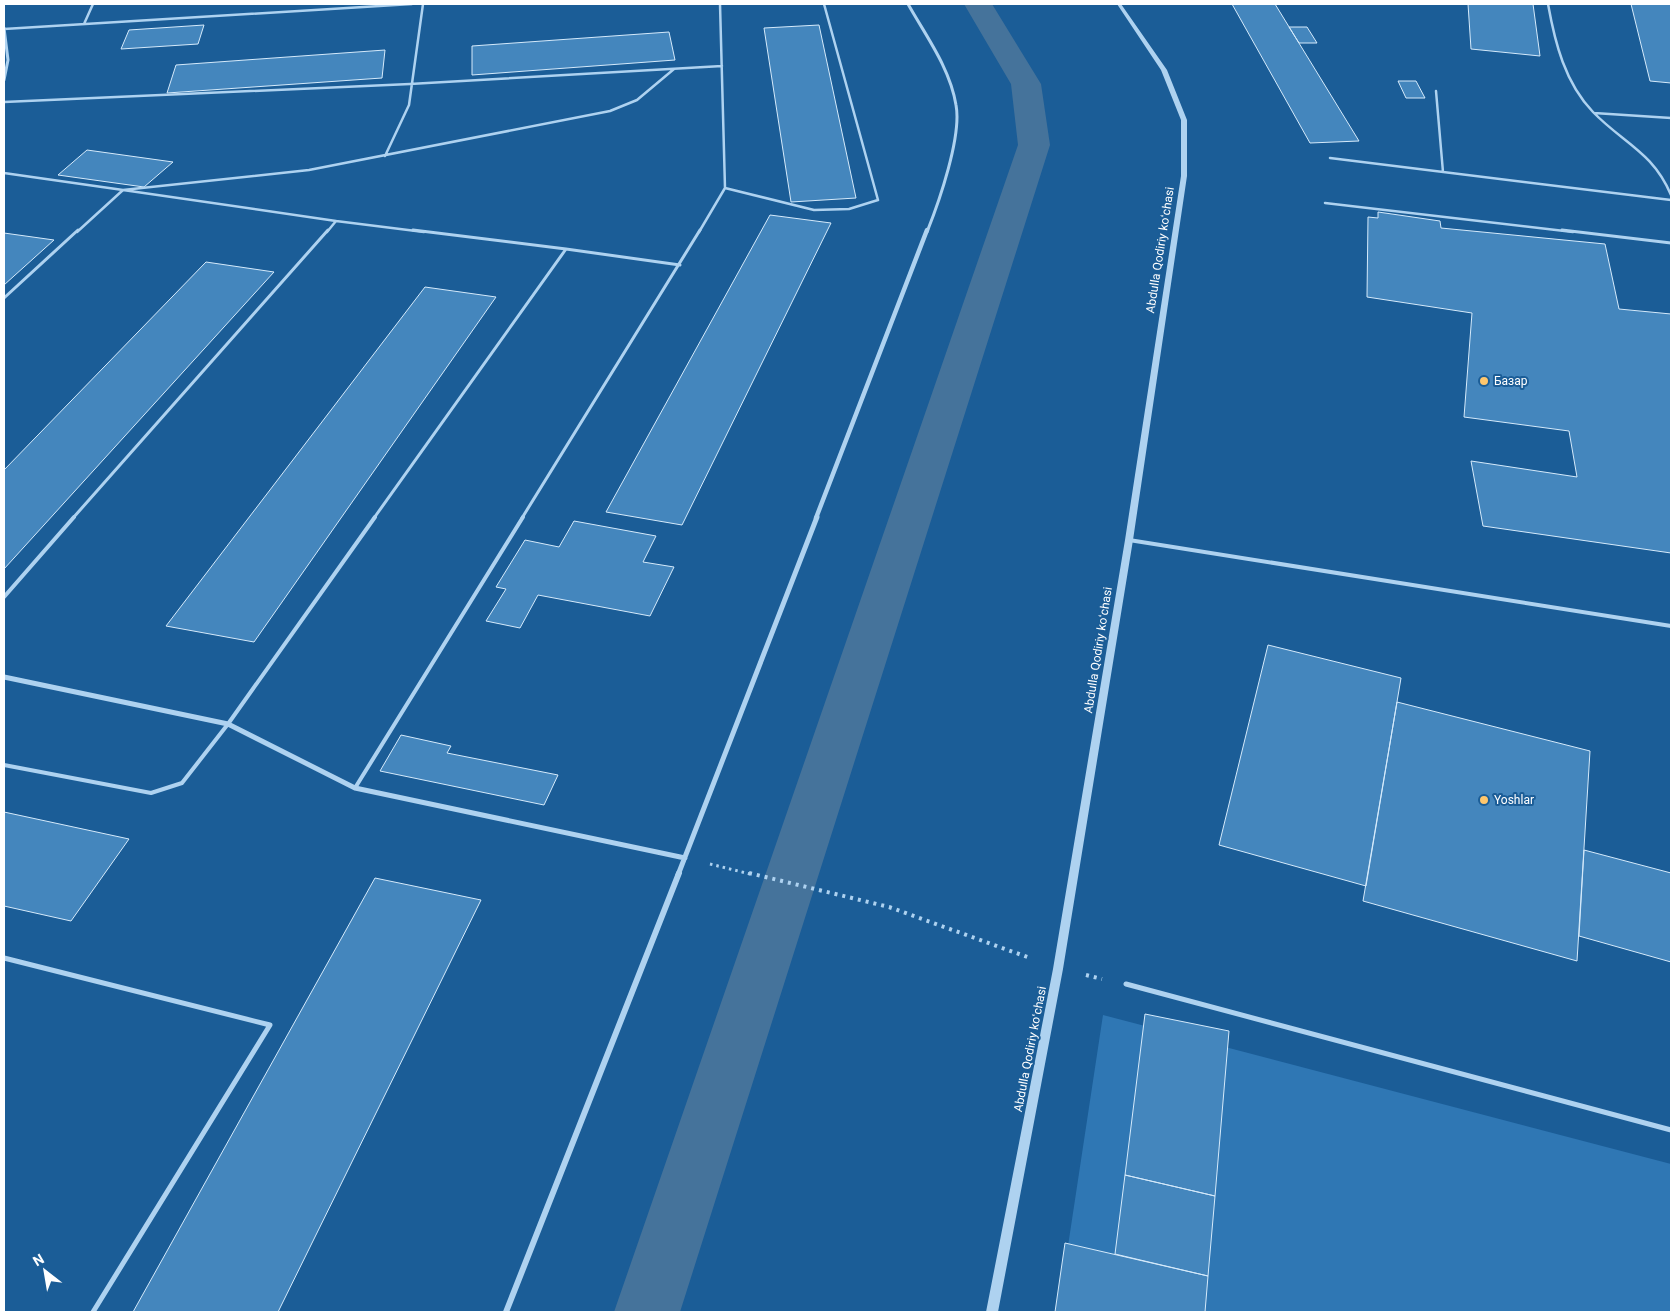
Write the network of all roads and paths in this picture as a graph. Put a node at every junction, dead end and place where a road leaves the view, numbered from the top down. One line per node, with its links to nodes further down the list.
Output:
1 (93, 4): 9 (lane)
2 (412, 4): 9 (lane)
3 (423, 4): 14 (lane)
4 (720, 4): 11 (lane)
5 (824, 4): 23 (lane)
6 (908, 4): 40 (street)
7 (1119, 4): 33 (street, Abdulla Qodiriy koʻchasi)
8 (1548, 4): 17 (lane)
9 (84, 24): 10 (lane)
10 (4, 28): 13 (street)
11 (722, 66): 12 (lane); 23 (lane)
12 (674, 69): 14 (lane); 19 (lane)
13 (4, 80)
14 (410, 84): 16 (lane); 19 (lane)
15 (1436, 91): 21 (lane)
16 (4, 102)
17 (1594, 113): 18 (lane); 25 (lane)
18 (1671, 118)
19 (385, 156): 24 (lane)
20 (1330, 158): 21 (lane)
21 (1443, 172): 26 (lane)
22 (4, 173): 24 (lane)
23 (725, 188): 31 (lane)
24 (123, 190): 28 (lane); 32 (lane)
25 (1671, 195)
26 (1671, 200)
27 (1324, 203): 29 (lane)
28 (336, 221): 30 (lane); 34 (lane)
29 (1671, 243)
30 (566, 249): 31 (lane); 37 (lane)
31 (680, 265): 39 (lane)
32 (4, 298)
33 (1129, 540): 35 (lane); 42 (street, Abdulla Qodiriy koʻchasi)
34 (4, 597)
35 (1671, 626)
36 (4, 677): 37 (street)
37 (228, 724): 38 (lane); 39 (street)
38 (4, 765)
39 (355, 788): 40 (street)
40 (685, 858): 42 (path); 46 (street)
41 (4, 958): 45 (lane)
42 (1058, 969): 43 (path); 47 (street, Abdulla Qodiriy koʻchasi)
43 (1126, 984): 44 (lane)
44 (1671, 1130)
45 (93, 1312)
46 (506, 1312)
47 (992, 1312)

